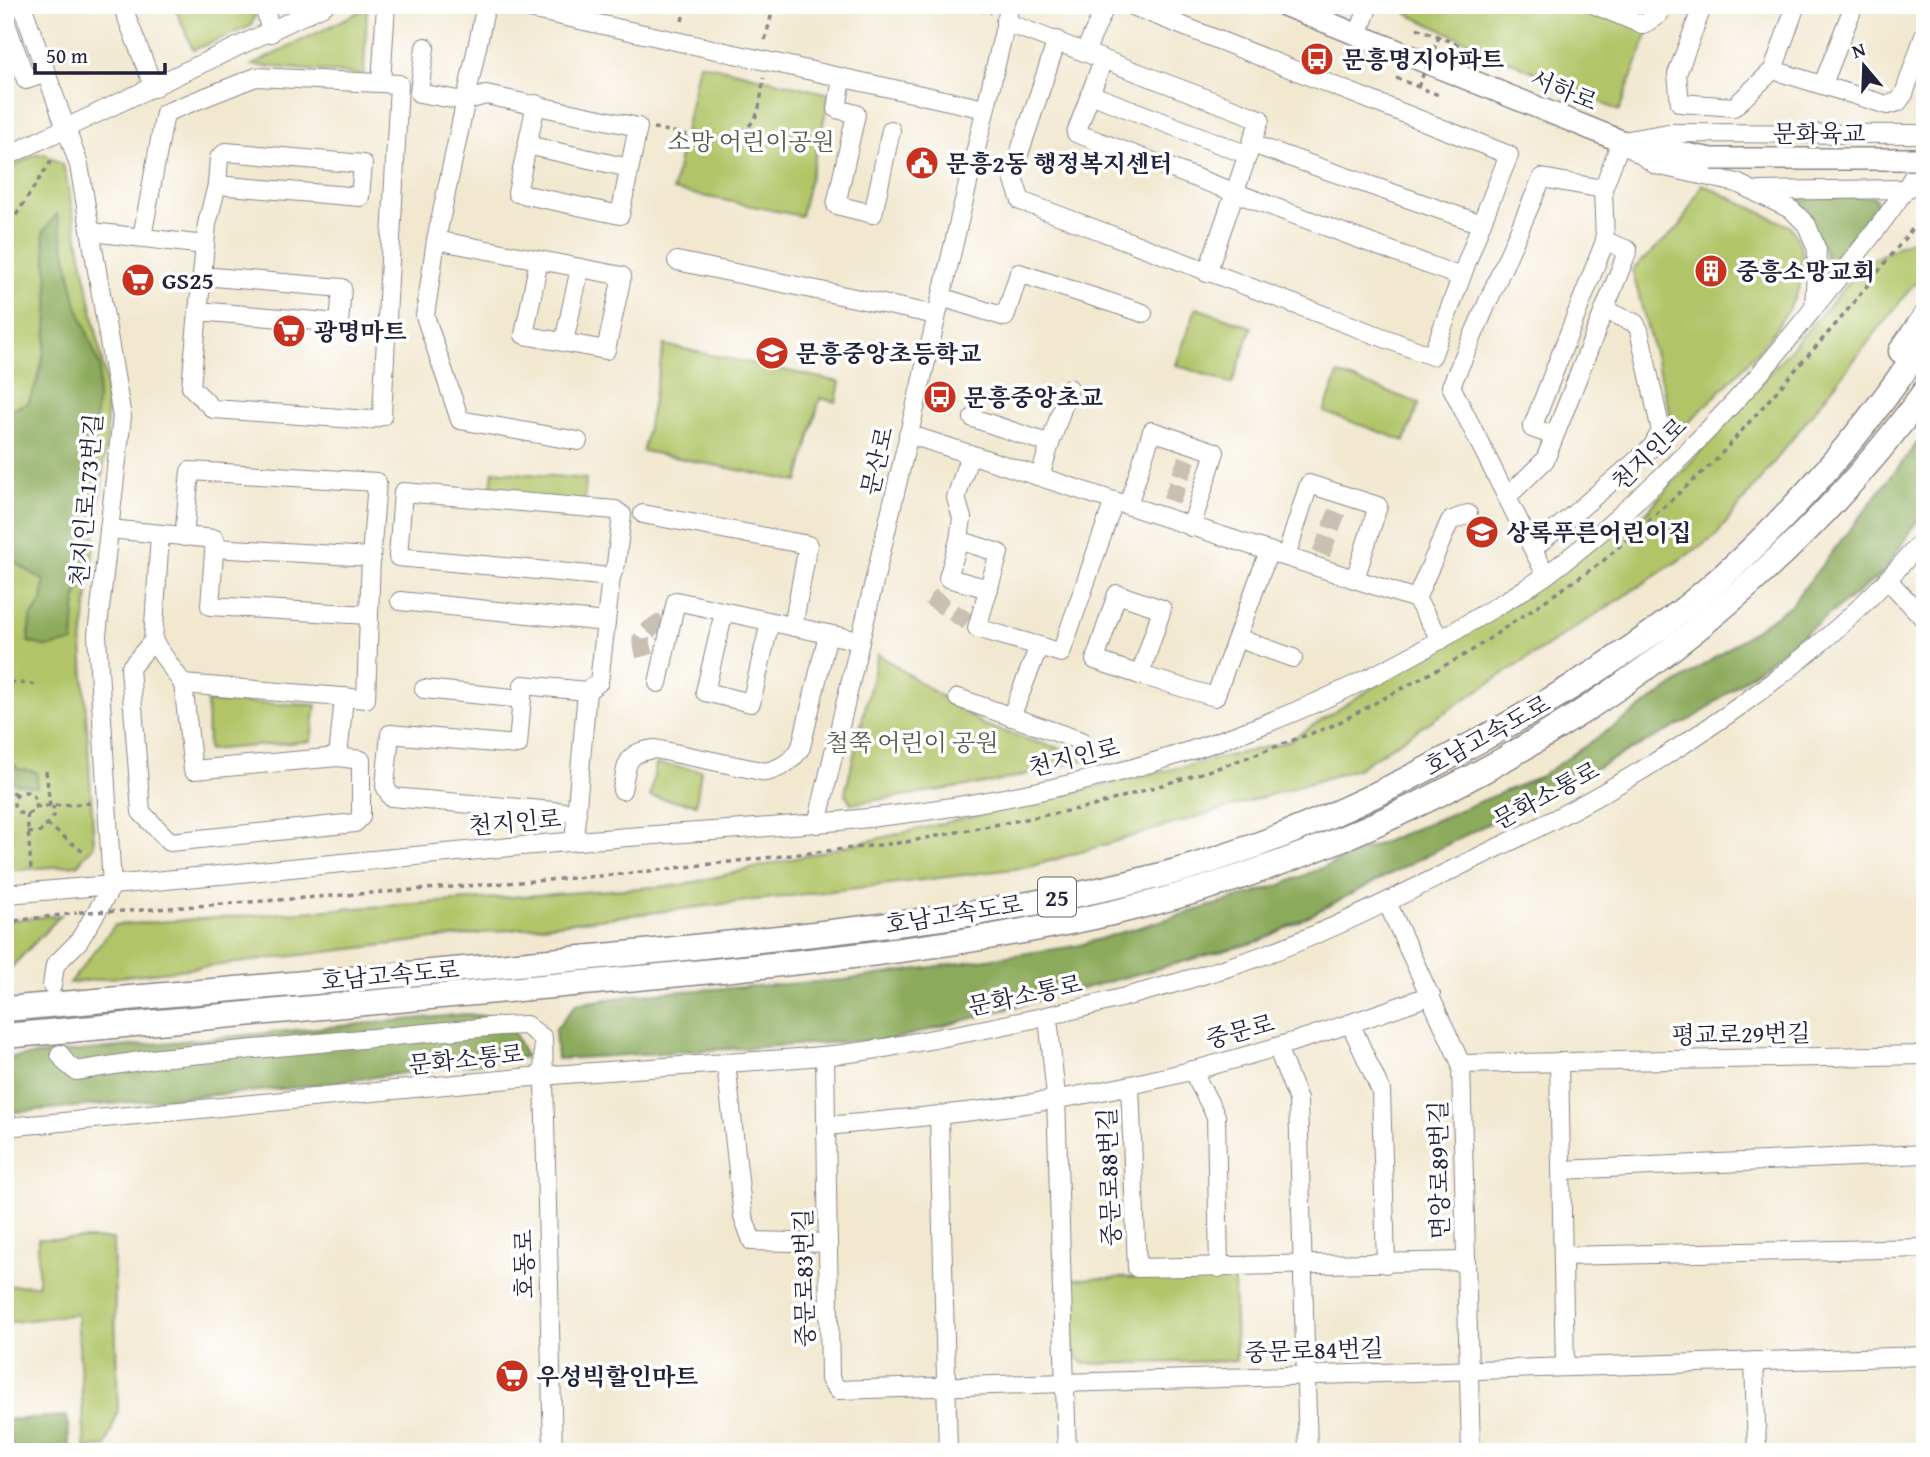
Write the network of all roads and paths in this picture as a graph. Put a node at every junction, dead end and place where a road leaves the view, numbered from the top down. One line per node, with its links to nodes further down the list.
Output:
1 (22, 5): 35 (street, 천지인로173번길)
2 (122, 5): 42 (street)
3 (264, 5): 24 (street)
4 (325, 5): 24 (street)
5 (386, 5): 39 (street)
6 (486, 5): 45 (street)
7 (512, 5): 37 (street)
8 (686, 5): 22 (path)
9 (774, 5): 28 (path)
10 (961, 5): 20 (path)
11 (1106, 5): 32 (street)
12 (1130, 5): 68 (street)
13 (1284, 5): 26 (main road, 서하로)
14 (1369, 5): 26 (street)
15 (1595, 5): 16 (street)
16 (1662, 5)
17 (1703, 5): 46 (street)
18 (1796, 5): 34 (street)
19 (1854, 5): 40 (street)
20 (1002, 13): 29 (street); 48 (street, 문산로)
21 (5, 20): 35 (street)
22 (682, 21)
23 (1417, 28): 27 (path)
24 (271, 33): 42 (street)
25 (1925, 33): 40 (street)
26 (1358, 35): 54 (main road, 서하로)
27 (1439, 37): 30 (path); 41 (path, bridge)
28 (765, 40)
29 (1057, 40): 32 (street); 78 (street)
30 (1462, 46)
31 (425, 47): 45 (street)
32 (1085, 52): 33 (street)
33 (1103, 60): 43 (street); 56 (street)
34 (1773, 70): 40 (street); 46 (street)
35 (47, 73): 50 (street, 천지인로173번길)
36 (764, 78): 49 (path)
37 (842, 78): 48 (street); 51 (street)
38 (1396, 78): 41 (path)
39 (381, 83): 71 (street); 84 (street)
40 (1823, 83)
41 (1418, 87): 44 (path)
42 (154, 88): 50 (street)
43 (1090, 94): 56 (street); 65 (street)
44 (1441, 96)
45 (464, 102): 47 (street); 72 (street)
46 (1680, 103): 52 (street)
47 (536, 104): 49 (street); 55 (street)
48 (985, 109): 81 (street, 문산로)
49 (638, 127): 61 (street)
50 (68, 128): 57 (street); 70 (street, 천지인로173번길)
51 (891, 130)
52 (1668, 133): 53 (street); 54 (street)
53 (1925, 134)
54 (1621, 141): 60 (main road, 서하로); 63 (street); 66 (street)
55 (527, 145): 61 (street); 61 (street)
56 (1250, 150): 65 (street); 68 (street)
57 (5, 157)
58 (1925, 157): 60 (main road, 문화육교, bridge); 64 (street, 천지인로)
59 (53, 158): 69 (path)
60 (1712, 159)
61 (629, 168)
62 (217, 185): 62 (street); 74 (street)
63 (1603, 189): 73 (street); 99 (street)
64 (1907, 189): 66 (street); 82 (street, 천지인로)
65 (1236, 191): 78 (street); 80 (street)
66 (1759, 191): 82 (street)
67 (1925, 213): 169 (path, bridge)
68 (1481, 224): 80 (street)
69 (5, 232)
70 (92, 232): 71 (street); 104 (street, 천지인로173번길)
71 (142, 237): 74 (street)
72 (436, 240): 75 (street); 95 (street)
73 (1605, 241): 83 (street); 94 (street)
74 (205, 245): 79 (street)
75 (538, 260): 77 (street); 89 (street)
76 (677, 261): 86 (street)
77 (580, 268): 89 (street); 89 (street)
78 (1207, 273): 80 (street)
79 (202, 276): 84 (street); 84 (street)
80 (1461, 277)
81 (941, 297): 85 (street); 86 (street, 문산로)
82 (1814, 308): 114 (street, 천지인로)
83 (1604, 310): 94 (street); 110 (street)
84 (198, 311)
85 (1143, 313)
86 (936, 315): 93 (street, 문산로)
87 (1925, 317): 113 (highway)
88 (1925, 340): 113 (highway, 호남고속도로 / 25)
89 (564, 342)
90 (1069, 388): 96 (street)
91 (1925, 391): 175 (highway, 호남고속도로 / 25)
92 (973, 418): 96 (street)
93 (908, 434): 97 (street); 133 (street, 문산로)
94 (1554, 436): 99 (street)
95 (578, 441)
96 (1050, 444): 98 (street)
97 (970, 454): 98 (street); 108 (street)
98 (1040, 476): 100 (street)
99 (1507, 497): 110 (street)
100 (1121, 503): 103 (street); 103 (street); 118 (street)
101 (643, 514): 128 (street)
102 (1468, 514): 121 (street)
103 (1191, 527): 111 (street)
104 (110, 529): 105 (street); 166 (street, 천지인로173번길)
105 (160, 534): 106 (street); 132 (street)
106 (184, 537): 109 (street); 112 (street)
107 (1925, 537): 117 (street, 문화소통로)
108 (959, 540): 119 (street); 119 (street)
109 (214, 548): 112 (street); 124 (street)
110 (1533, 549): 114 (street)
111 (1277, 554): 116 (street); 116 (street); 130 (street)
112 (371, 557): 124 (street)
113 (1741, 558): 172 (highway, 호남고속도로 / 25)
114 (1546, 575): 131 (street, 천지인로)
115 (611, 577): 115 (street); 126 (street)
116 (1355, 579): 121 (street)
117 (1888, 580): 125 (street); 168 (street, 문화소통로)
118 (1085, 584): 120 (street); 134 (street)
119 (989, 589): 134 (street)
120 (1117, 594): 136 (street); 136 (street)
121 (1416, 599): 131 (street)
122 (400, 601): 126 (street)
123 (724, 612): 127 (street); 127 (street); 139 (street)
124 (369, 615): 143 (street)
125 (1925, 620)
126 (606, 622): 142 (street)
127 (769, 622): 128 (street)
128 (793, 627): 129 (street)
129 (828, 634): 133 (street); 153 (street)
130 (1237, 638): 135 (street); 136 (street)
131 (1441, 640): 161 (street, 천지인로)
132 (153, 641): 138 (street); 150 (street)
133 (860, 641): 161 (street, 문산로)
134 (1039, 646): 146 (street)
135 (1293, 658)
136 (1140, 674)
137 (10, 682): 140 (path)
138 (183, 683): 143 (street); 150 (street)
139 (658, 683)
140 (40, 685)
141 (424, 689): 145 (street)
142 (587, 691): 145 (street); 158 (street)
143 (344, 697): 150 (street)
144 (958, 698): 146 (street)
145 (522, 699): 158 (street)
146 (1011, 717): 147 (street)
147 (1080, 741)
148 (5, 742): 149 (path)
149 (15, 743)
150 (338, 757)
151 (46, 771): 156 (path)
152 (5, 785): 154 (path)
153 (622, 790)
154 (17, 796): 157 (path); 159 (path)
155 (92, 803): 156 (path)
156 (51, 806): 157 (path); 160 (path)
157 (35, 807): 159 (path)
158 (577, 813): 163 (street)
159 (27, 814): 162 (path)
160 (47, 824): 162 (path); 164 (path)
161 (817, 824): 163 (street, 천지인로)
162 (28, 833): 165 (path)
163 (574, 841): 166 (street, 천지인로)
164 (86, 854)
165 (31, 869)
166 (111, 886): 167 (street, 천지인로); 170 (street)
167 (5, 894)
168 (1387, 902): 171 (street, 면앙로89번길); 173 (street, 문화소통로)
169 (5, 922)
170 (52, 986)
171 (1431, 995): 174 (street, 중문로); 182 (street, 면앙로89번길)
172 (5, 1009)
173 (1048, 1017): 179 (street, 문화소통로); 186 (street)
174 (1351, 1025): 176 (street, 중문로); 196 (street)
175 (5, 1036)
176 (1277, 1047): 183 (street, 중문로); 197 (street)
177 (61, 1054): 184 (street, 호동로)
178 (1925, 1055): 180 (street, 평교로29번길)
179 (825, 1056): 181 (street, 문화소통로); 188 (street, 중문로83번길)
180 (1559, 1062): 182 (street, 평교로29번길); 191 (street)
181 (726, 1063): 184 (street, 문화소통로); 192 (street)
182 (1461, 1064): 195 (street, 면앙로89번길)
183 (1192, 1070): 185 (street, 중문로); 198 (street)
184 (544, 1076): 189 (street, 문화소통로); 206 (street, 호동로)
185 (1130, 1086): 186 (street, 중문로); 198 (street, 중문로88번길)
186 (1056, 1097): 187 (street, 중문로); 204 (street)
187 (939, 1116): 188 (street, 중문로); 205 (street)
188 (826, 1126): 192 (street, 중문로83번길)
189 (5, 1127)
190 (1925, 1154): 191 (street)
191 (1561, 1170): 194 (street)
192 (828, 1243): 205 (street, 중문로83번길)
193 (1925, 1248): 194 (street)
194 (1563, 1256): 201 (street)
195 (1466, 1261): 196 (street, 중문로88번길); 202 (street, 면앙로89번길)
196 (1386, 1264): 197 (street, 중문로88번길)
197 (1302, 1267): 198 (street, 중문로88번길); 203 (street)
198 (1219, 1268)
199 (1925, 1356): 200 (street, 중문로84번길)
200 (1754, 1361): 201 (street, 중문로84번길); 211 (street)
201 (1565, 1367): 202 (street, 중문로84번길)
202 (1469, 1369): 203 (street, 중문로84번길); 210 (street, 면앙로89번길)
203 (1306, 1375): 204 (street, 중문로84번길); 209 (street)
204 (1065, 1383): 205 (street, 중문로83번길); 208 (street)
205 (945, 1388): 207 (street)
206 (553, 1452)
207 (948, 1452)
208 (1067, 1452)
209 (1308, 1452)
210 (1471, 1452)
211 (1757, 1452)

